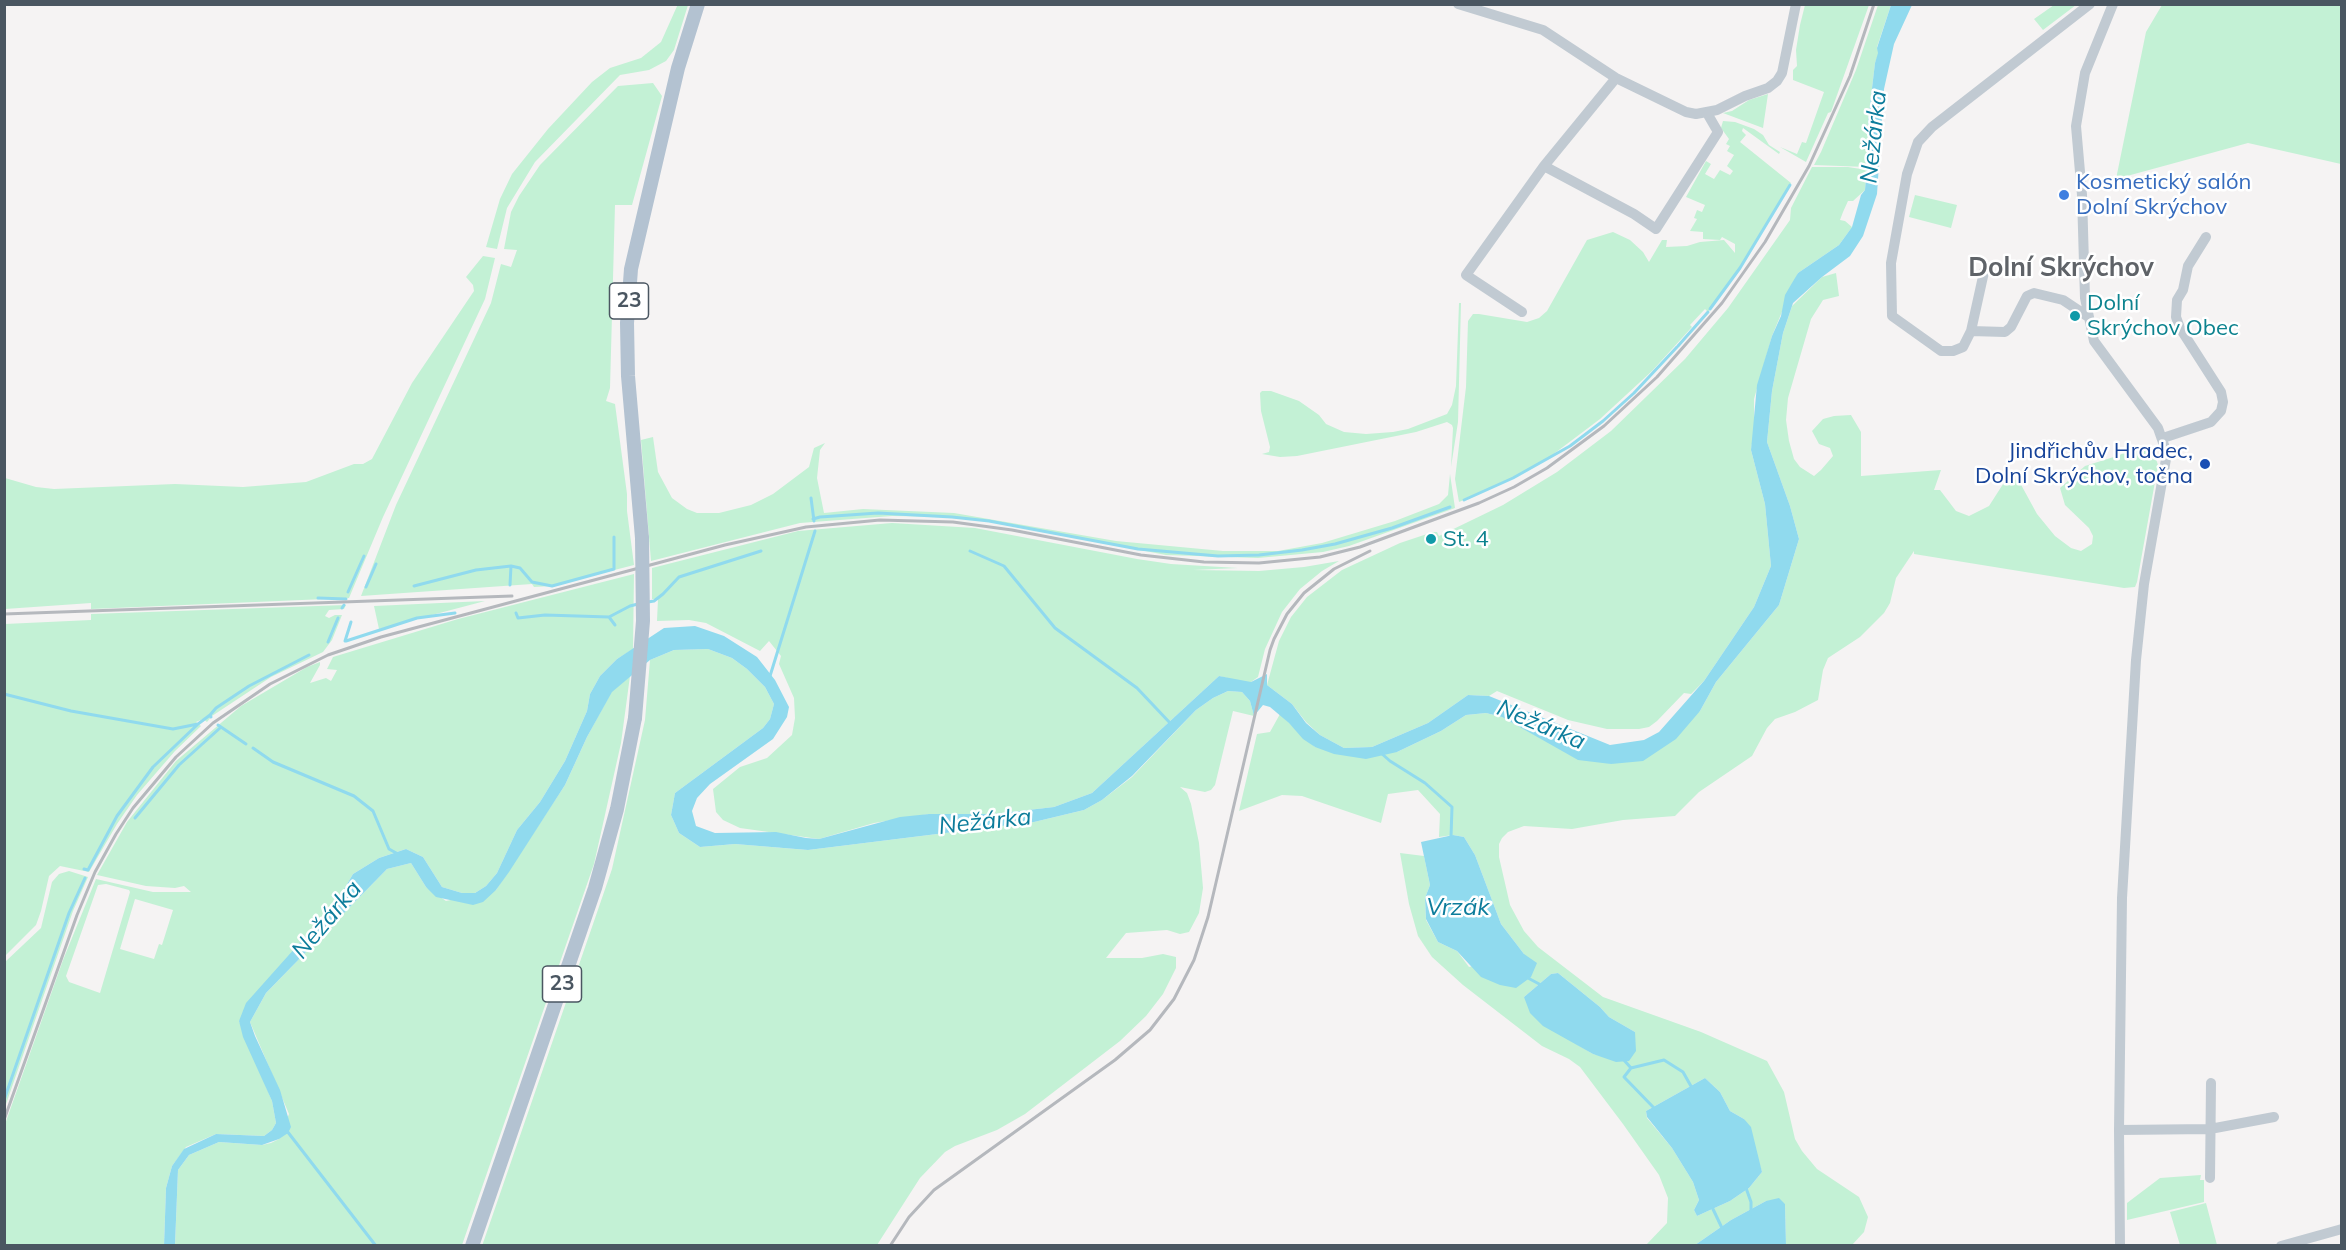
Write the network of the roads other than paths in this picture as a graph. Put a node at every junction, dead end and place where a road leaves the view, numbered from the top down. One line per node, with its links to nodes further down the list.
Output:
1 (698, 4): 23 (main road, 23, bridge)
2 (1458, 4): 6 (street)
3 (1796, 4): 7 (street)
4 (2090, 4): 15 (street)
5 (2113, 4): 11 (street)
6 (1616, 78): 7 (street); 8 (street)
7 (1707, 113): 8 (street)
8 (1544, 166): 13 (street)
9 (2206, 237): 16 (street)
10 (1984, 272): 15 (street)
11 (2085, 286): 12 (street); 14 (street)
12 (2070, 303): 14 (street); 15 (street)
13 (1522, 312)
14 (2087, 316): 16 (street)
15 (1971, 331)
16 (2163, 438): 19 (street)
17 (2211, 1083): 20 (street)
18 (2274, 1117): 20 (street)
19 (2119, 1130): 20 (street); 24 (street)
20 (2210, 1130): 21 (street)
21 (2210, 1178)
22 (2342, 1229): 25 (street)
23 (472, 1245)
24 (2120, 1245)
25 (2281, 1245)

